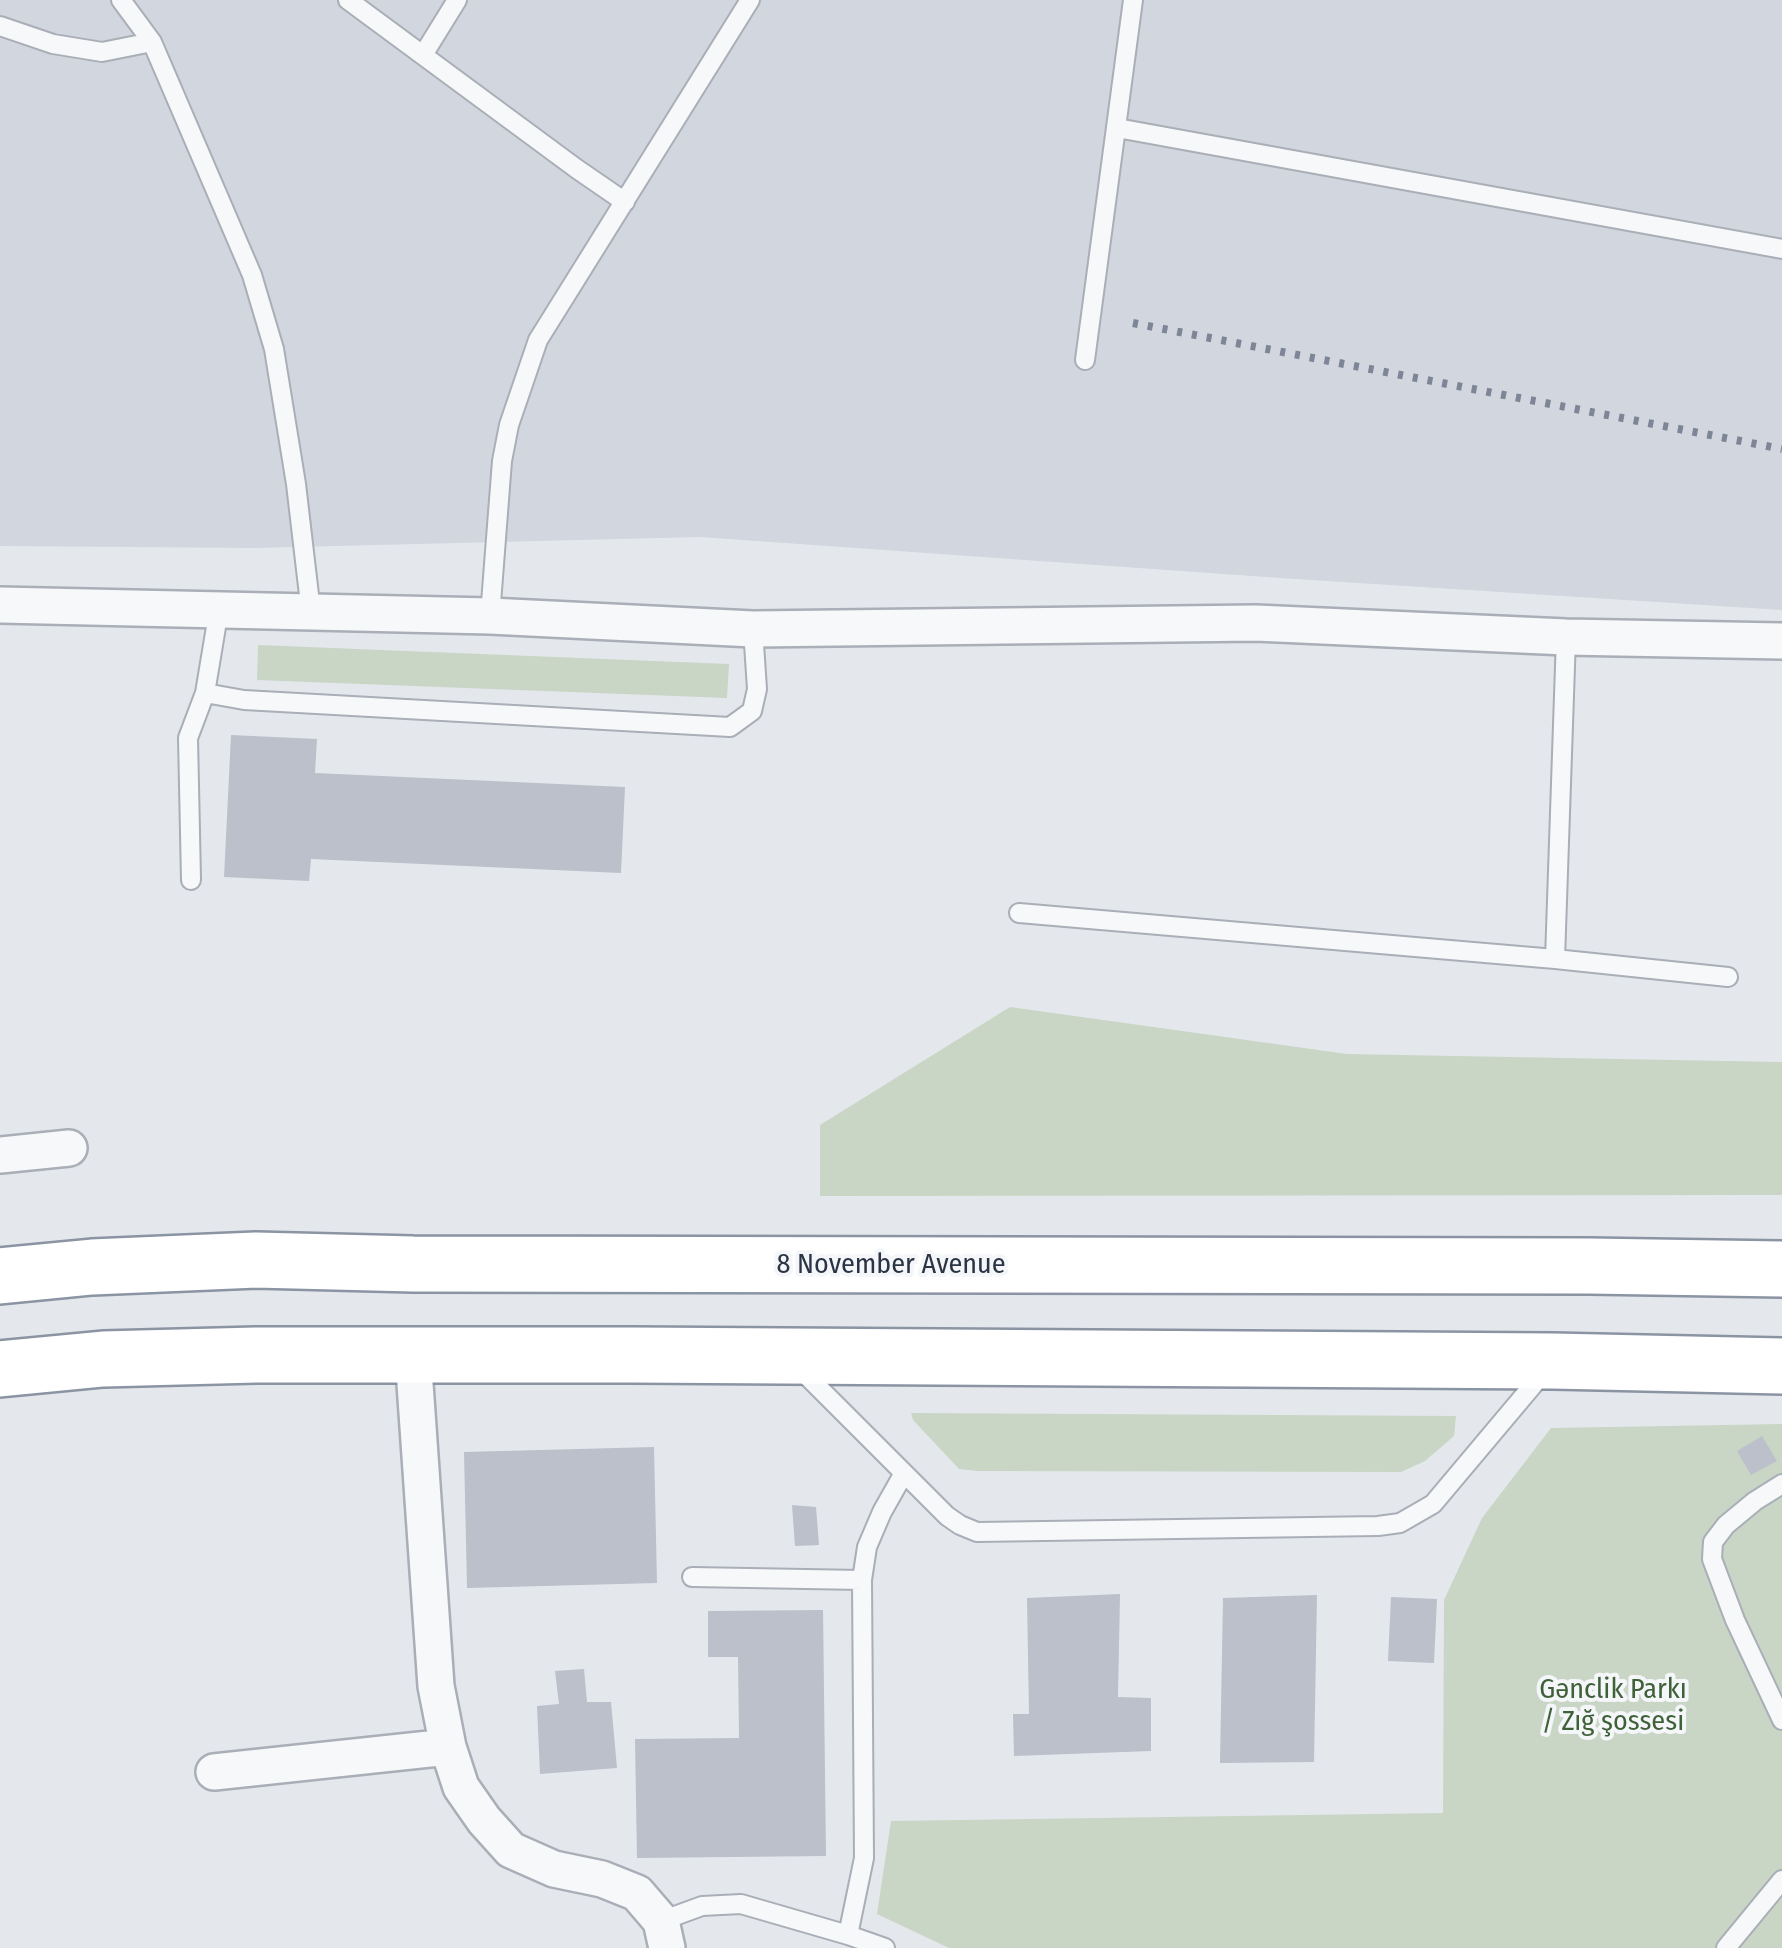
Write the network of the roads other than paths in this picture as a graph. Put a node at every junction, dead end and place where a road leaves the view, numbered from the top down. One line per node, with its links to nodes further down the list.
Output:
1 (121, 0): 7 (lane)
2 (348, 0): 8 (lane)
3 (457, 0): 8 (lane)
4 (750, 0): 10 (lane)
5 (1133, 0): 9 (lane)
6 (0, 26): 7 (lane)
7 (152, 42): 15 (lane)
8 (423, 55): 10 (lane)
9 (1117, 128): 11 (lane); 12 (lane)
10 (625, 202): 16 (lane)
11 (1782, 248)
12 (1086, 360)
13 (0, 606): 14 (street)
14 (219, 609): 15 (street); 20 (lane)
15 (311, 612): 16 (street)
16 (490, 616): 17 (street)
17 (753, 629): 18 (street); 20 (lane)
18 (1566, 638): 19 (street); 23 (lane)
19 (1782, 641)
20 (205, 694): 21 (lane)
21 (190, 880)
22 (1019, 912): 23 (lane)
23 (1555, 960): 24 (lane)
24 (1728, 977)
25 (69, 1148): 26 (street)
26 (0, 1155)
27 (1782, 1268): 28 (highway, 8 November Avenue)
28 (0, 1276)
29 (413, 1356): 30 (highway); 33 (highway); 39 (street)
30 (788, 1356): 31 (highway); 34 (lane)
31 (1553, 1361): 32 (highway); 34 (lane)
32 (1782, 1366)
33 (0, 1368)
34 (904, 1473): 37 (lane)
35 (1782, 1484): 38 (lane)
36 (692, 1577): 37 (lane)
37 (862, 1580): 42 (lane)
38 (1782, 1720)
39 (448, 1747): 40 (street); 43 (street)
40 (214, 1772)
41 (1782, 1880): 45 (lane)
42 (848, 1934): 43 (lane); 44 (lane)
43 (664, 1935)
44 (885, 1948)
45 (1726, 1948)

